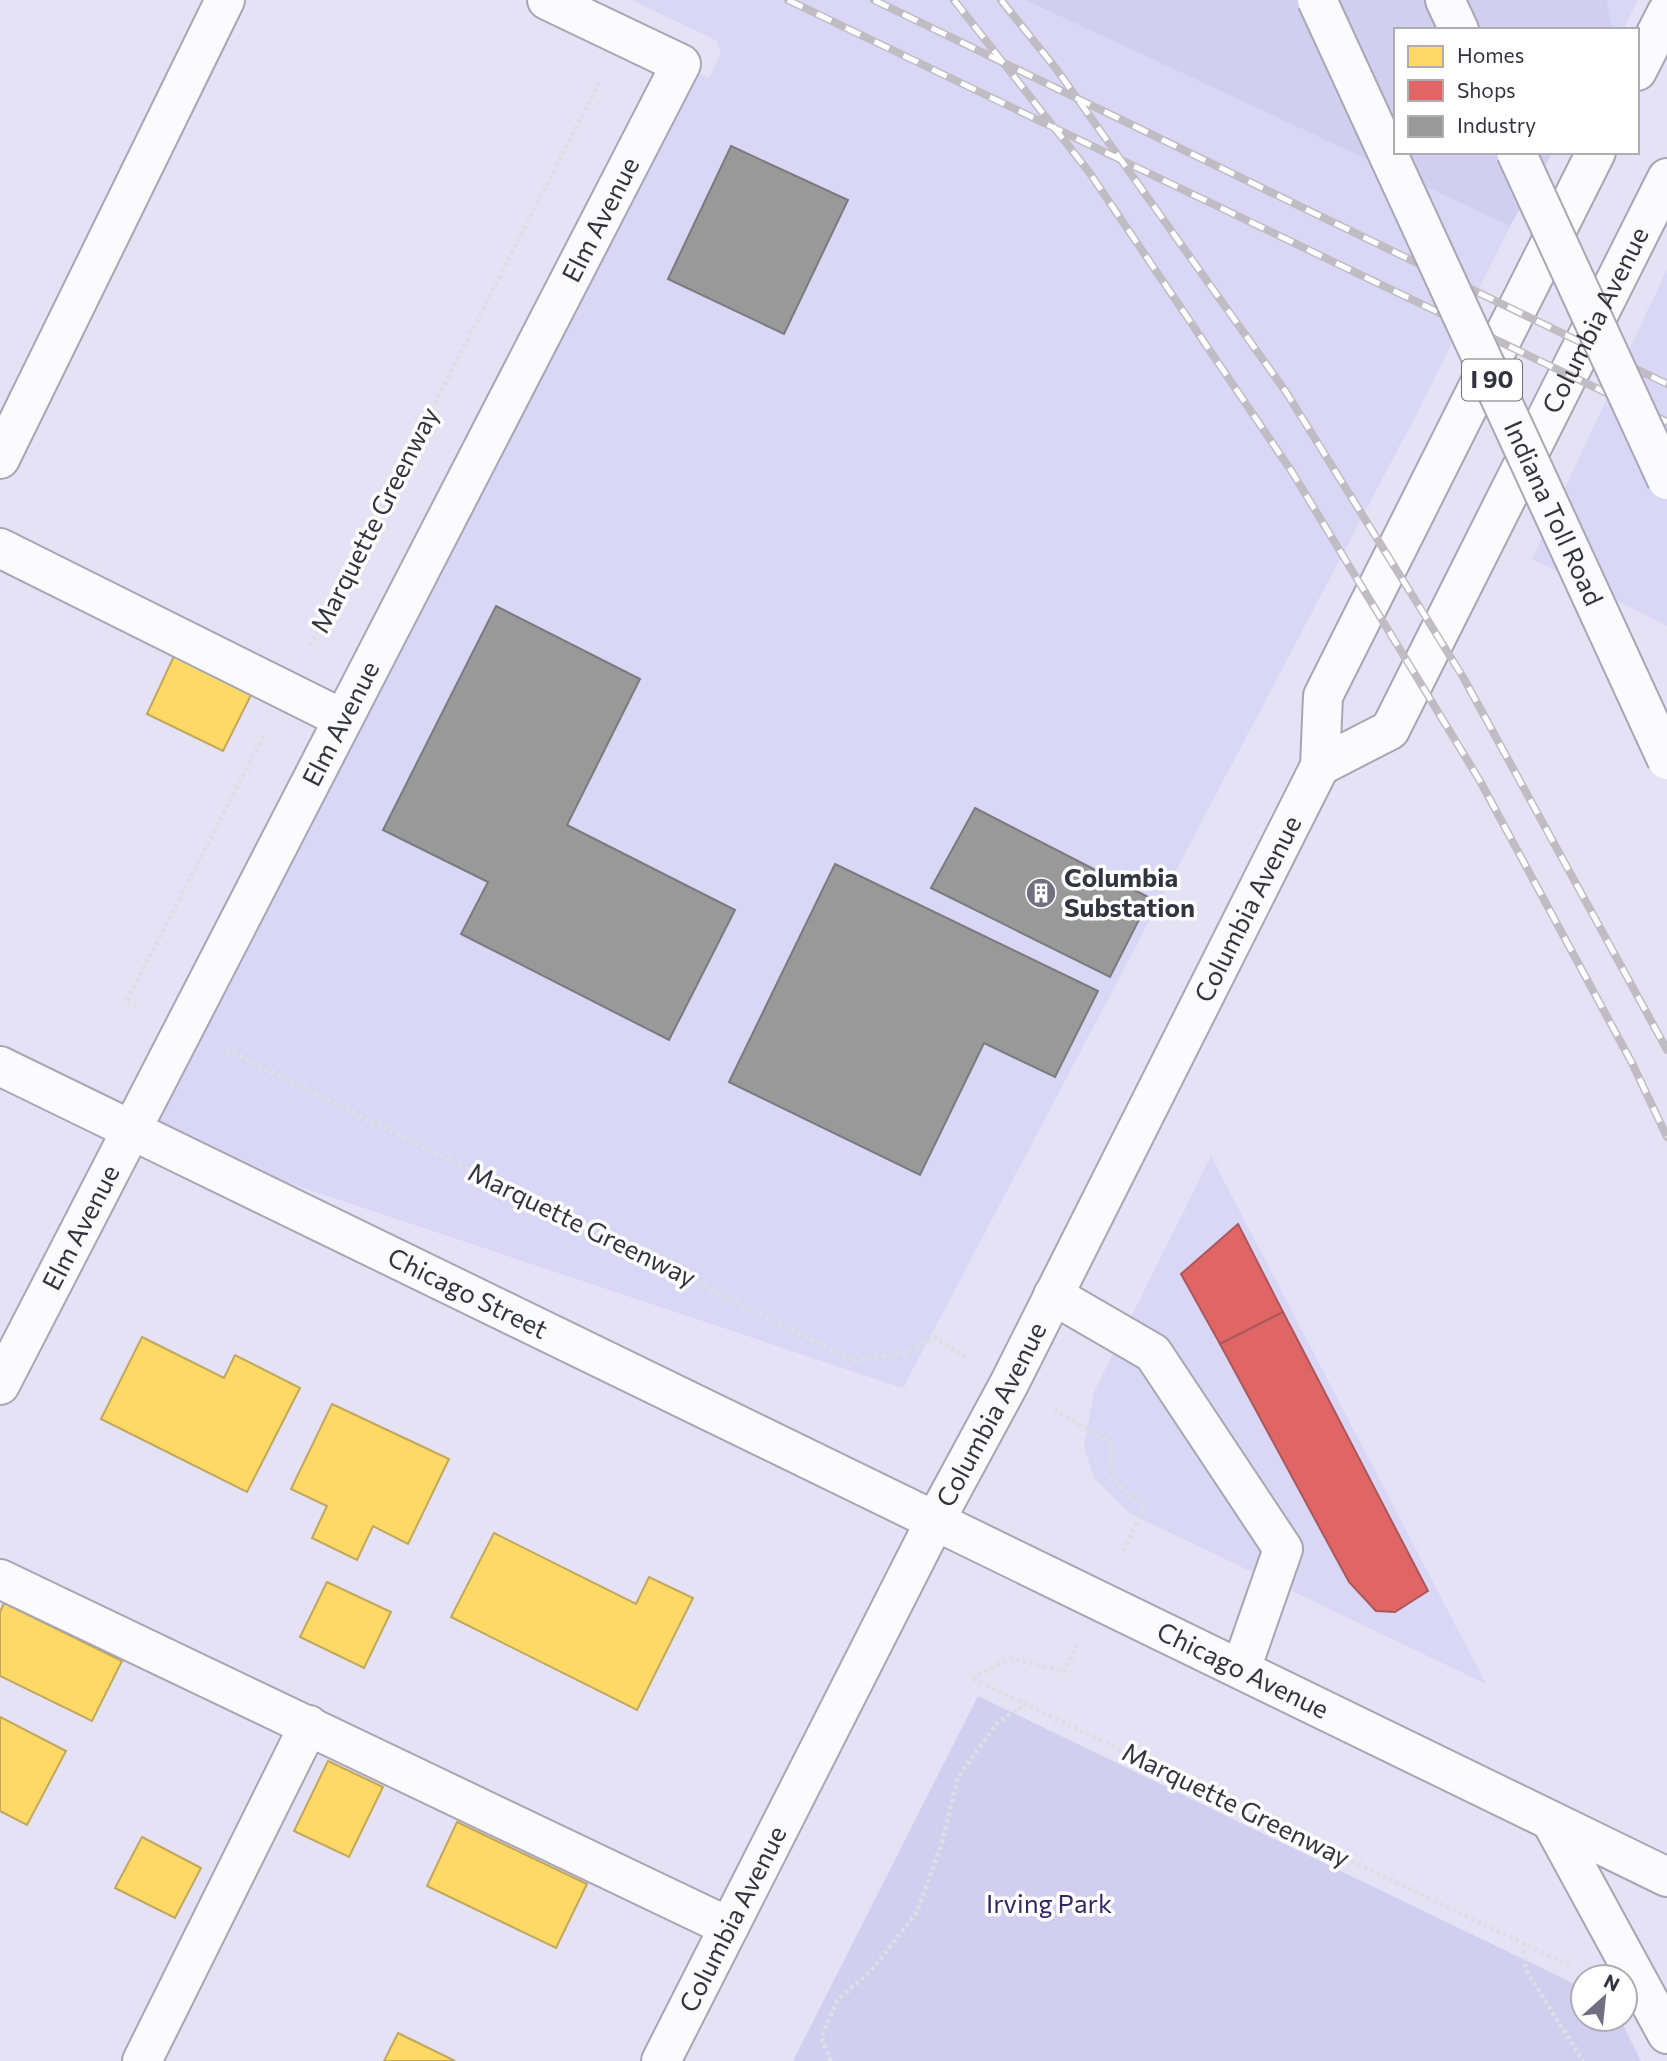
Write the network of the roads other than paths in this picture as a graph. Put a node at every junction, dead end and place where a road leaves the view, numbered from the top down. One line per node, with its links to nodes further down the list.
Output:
1 (225, 0): 11 (main road)
2 (547, 0): 14 (main road, Elm Avenue)
3 (1317, 0): 15 (main road, Indiana Toll Road / I 90, bridge)
4 (1445, 0): 6 (main road)
5 (1667, 12): 7 (main road)
6 (1458, 28)
7 (1639, 67)
8 (1517, 154): 12 (main road, bridge)
9 (1595, 154): 16 (main road, Columbia Avenue)
10 (1667, 178): 16 (main road, Columbia Avenue)
11 (0, 459)
12 (1667, 480)
13 (0, 548): 14 (main road)
14 (343, 719): 18 (main road, Elm Avenue)
15 (1667, 760)
16 (1320, 766): 19 (main road, Columbia Avenue)
17 (0, 1066): 18 (main road, Chicago Street)
18 (130, 1130): 20 (main road, Elm Avenue); 21 (main road, Chicago Street)
19 (1053, 1296): 21 (main road, Columbia Avenue); 23 (main road)
20 (0, 1385)
21 (936, 1519): 23 (main road, Chicago Avenue); 27 (main road, Columbia Avenue)
22 (0, 1579): 24 (main road)
23 (1241, 1669): 25 (main road, Chicago Avenue)
24 (309, 1726): 27 (main road); 29 (main road)
25 (1551, 1821): 26 (main road); 28 (main road)
26 (1667, 1877)
27 (729, 1927): 30 (main road, Columbia Avenue)
28 (1667, 2034)
29 (142, 2061)
30 (661, 2061)

